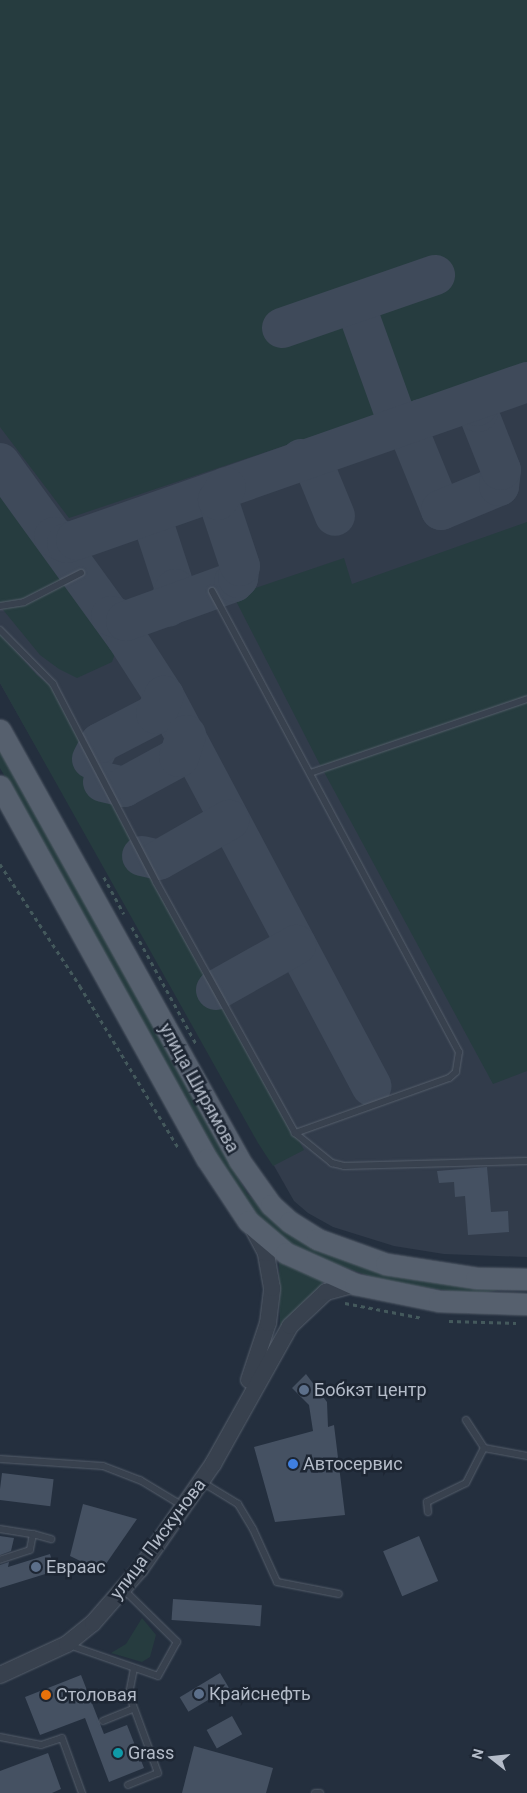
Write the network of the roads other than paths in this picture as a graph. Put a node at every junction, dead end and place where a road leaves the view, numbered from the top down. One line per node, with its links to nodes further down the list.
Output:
1 (81, 573): 3 (lane)
2 (212, 591): 7 (lane)
3 (0, 606)
4 (0, 630): 9 (lane)
5 (527, 699): 7 (lane)
6 (0, 730): 12 (main road, улица Ширямова)
7 (310, 773): 9 (lane)
8 (0, 786): 11 (main road, улица Ширямова)
9 (295, 1133): 10 (lane)
10 (527, 1161)
11 (248, 1221): 13 (main road, улица Ширямова); 19 (street, улица Пискунова)
12 (527, 1279)
13 (355, 1284): 14 (main road, улица Ширямова); 19 (street, улица Пискунова)
14 (527, 1304)
15 (466, 1420): 16 (lane)
16 (484, 1448): 17 (lane); 22 (lane)
17 (527, 1456)
18 (0, 1459): 21 (lane)
19 (214, 1464): 20 (street, улица Пискунова)
20 (201, 1481): 21 (street, улица Пискунова); 28 (lane)
21 (184, 1506): 27 (street, улица Пискунова)
22 (428, 1512)
23 (0, 1529): 24 (lane)
24 (33, 1534): 25 (lane); 26 (lane)
25 (51, 1539)
26 (0, 1560)
27 (123, 1590): 29 (street, улица Пискунова); 30 (lane)
28 (339, 1594)
29 (67, 1644): 30 (lane); 31 (street, улица Пискунова)
30 (134, 1668): 32 (lane)
31 (1, 1672)
32 (133, 1709): 33 (lane); 35 (lane)
33 (103, 1721)
34 (0, 1737): 36 (lane)
35 (128, 1784)
36 (82, 1793)
37 (316, 1793): 38 (lane)
38 (320, 1793)

